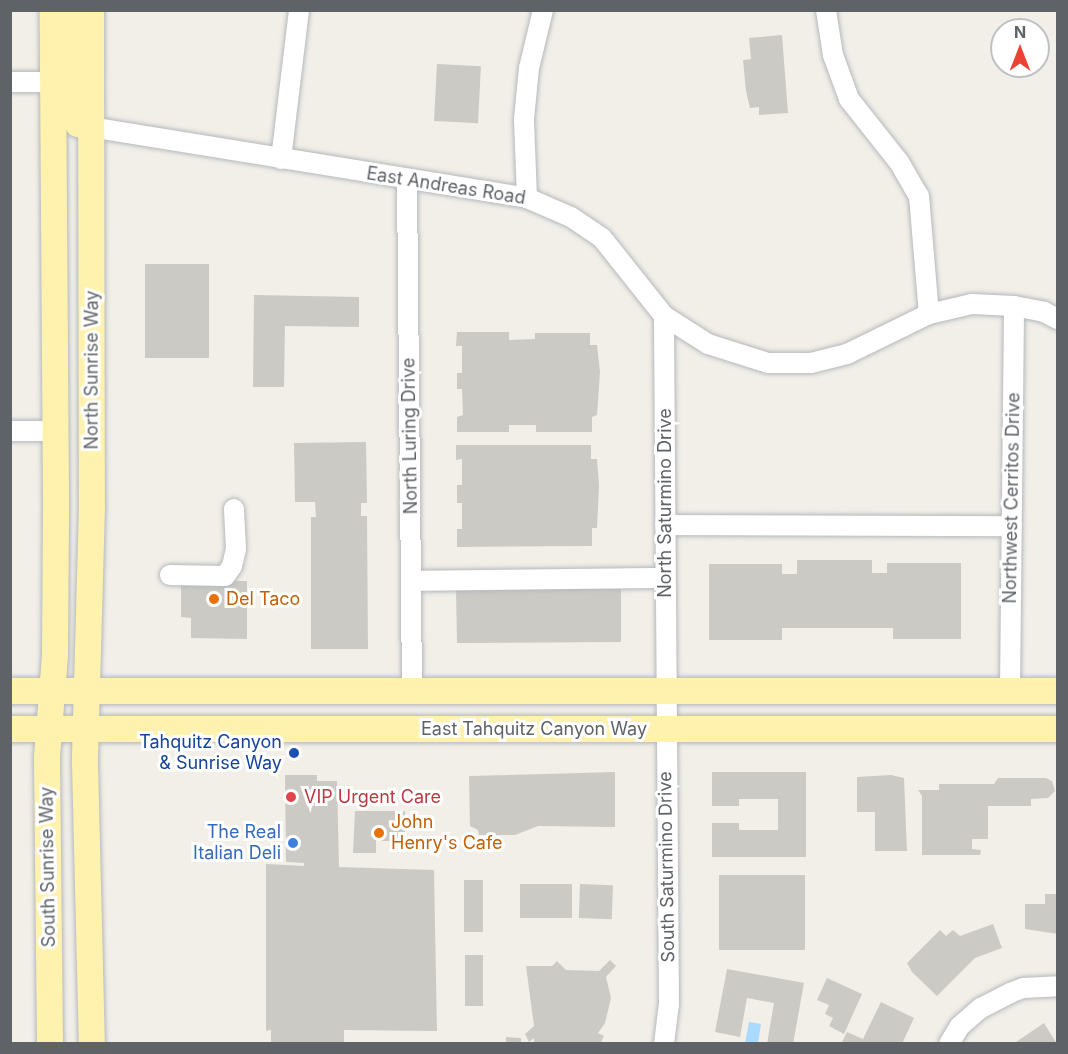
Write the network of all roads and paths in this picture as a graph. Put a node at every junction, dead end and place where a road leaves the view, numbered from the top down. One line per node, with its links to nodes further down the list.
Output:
1 (53, 10): 8 (main road, North Sunrise Way)
2 (71, 10): 9 (main road)
3 (91, 10): 9 (main road, North Sunrise Way)
4 (299, 10): 10 (street)
5 (543, 10): 12 (street)
6 (826, 10): 14 (street)
7 (10, 82): 8 (street)
8 (53, 82): 18 (main road, North Sunrise Way)
9 (90, 127): 10 (street, East Andreas Road); 30 (main road, North Sunrise Way)
10 (281, 159): 11 (street, East Andreas Road)
11 (407, 180): 12 (street, East Andreas Road); 24 (street, North Luring Drive)
12 (527, 198): 15 (street, East Andreas Road)
13 (1014, 306): 14 (street, East Andreas Road); 16 (street, East Andreas Road); 21 (street, Northwest Cerritos Drive)
14 (929, 314): 15 (street, East Andreas Road)
15 (664, 316): 20 (street, North Saturmino Drive)
16 (1058, 319)
17 (10, 431): 18 (street)
18 (54, 431): 26 (main road, North Sunrise Way)
19 (234, 509): 22 (street)
20 (665, 525): 21 (street); 23 (street, North Saturmino Drive)
21 (1012, 526): 28 (street, Northwest Cerritos Drive)
22 (170, 575)
23 (665, 578): 24 (street); 27 (street, North Saturmino Drive)
24 (411, 580): 31 (street, North Luring Drive)
25 (10, 691): 26 (main road, East Tahquitz Canyon Way)
26 (54, 691): 30 (main road, East Tahquitz Canyon Way); 34 (main road, South Sunrise Way)
27 (665, 691): 28 (main road, East Tahquitz Canyon Way); 31 (main road, East Tahquitz Canyon Way); 32 (street, South Saturmino Drive)
28 (1010, 691): 29 (main road, East Tahquitz Canyon Way)
29 (1058, 691)
30 (89, 692): 31 (main road, East Tahquitz Canyon Way); 35 (main road, North Sunrise Way)
31 (412, 692)
32 (665, 728): 35 (main road, East Tahquitz Canyon Way); 36 (main road, East Tahquitz Canyon Way); 40 (street, South Saturmino Drive)
33 (10, 729): 34 (main road, East Tahquitz Canyon Way)
34 (51, 729): 35 (main road, East Tahquitz Canyon Way); 38 (main road, South Sunrise Way)
35 (87, 729): 39 (main road)
36 (1058, 729)
37 (1058, 986): 41 (street)
38 (50, 1044)
39 (92, 1044)
40 (664, 1044)
41 (948, 1044)

